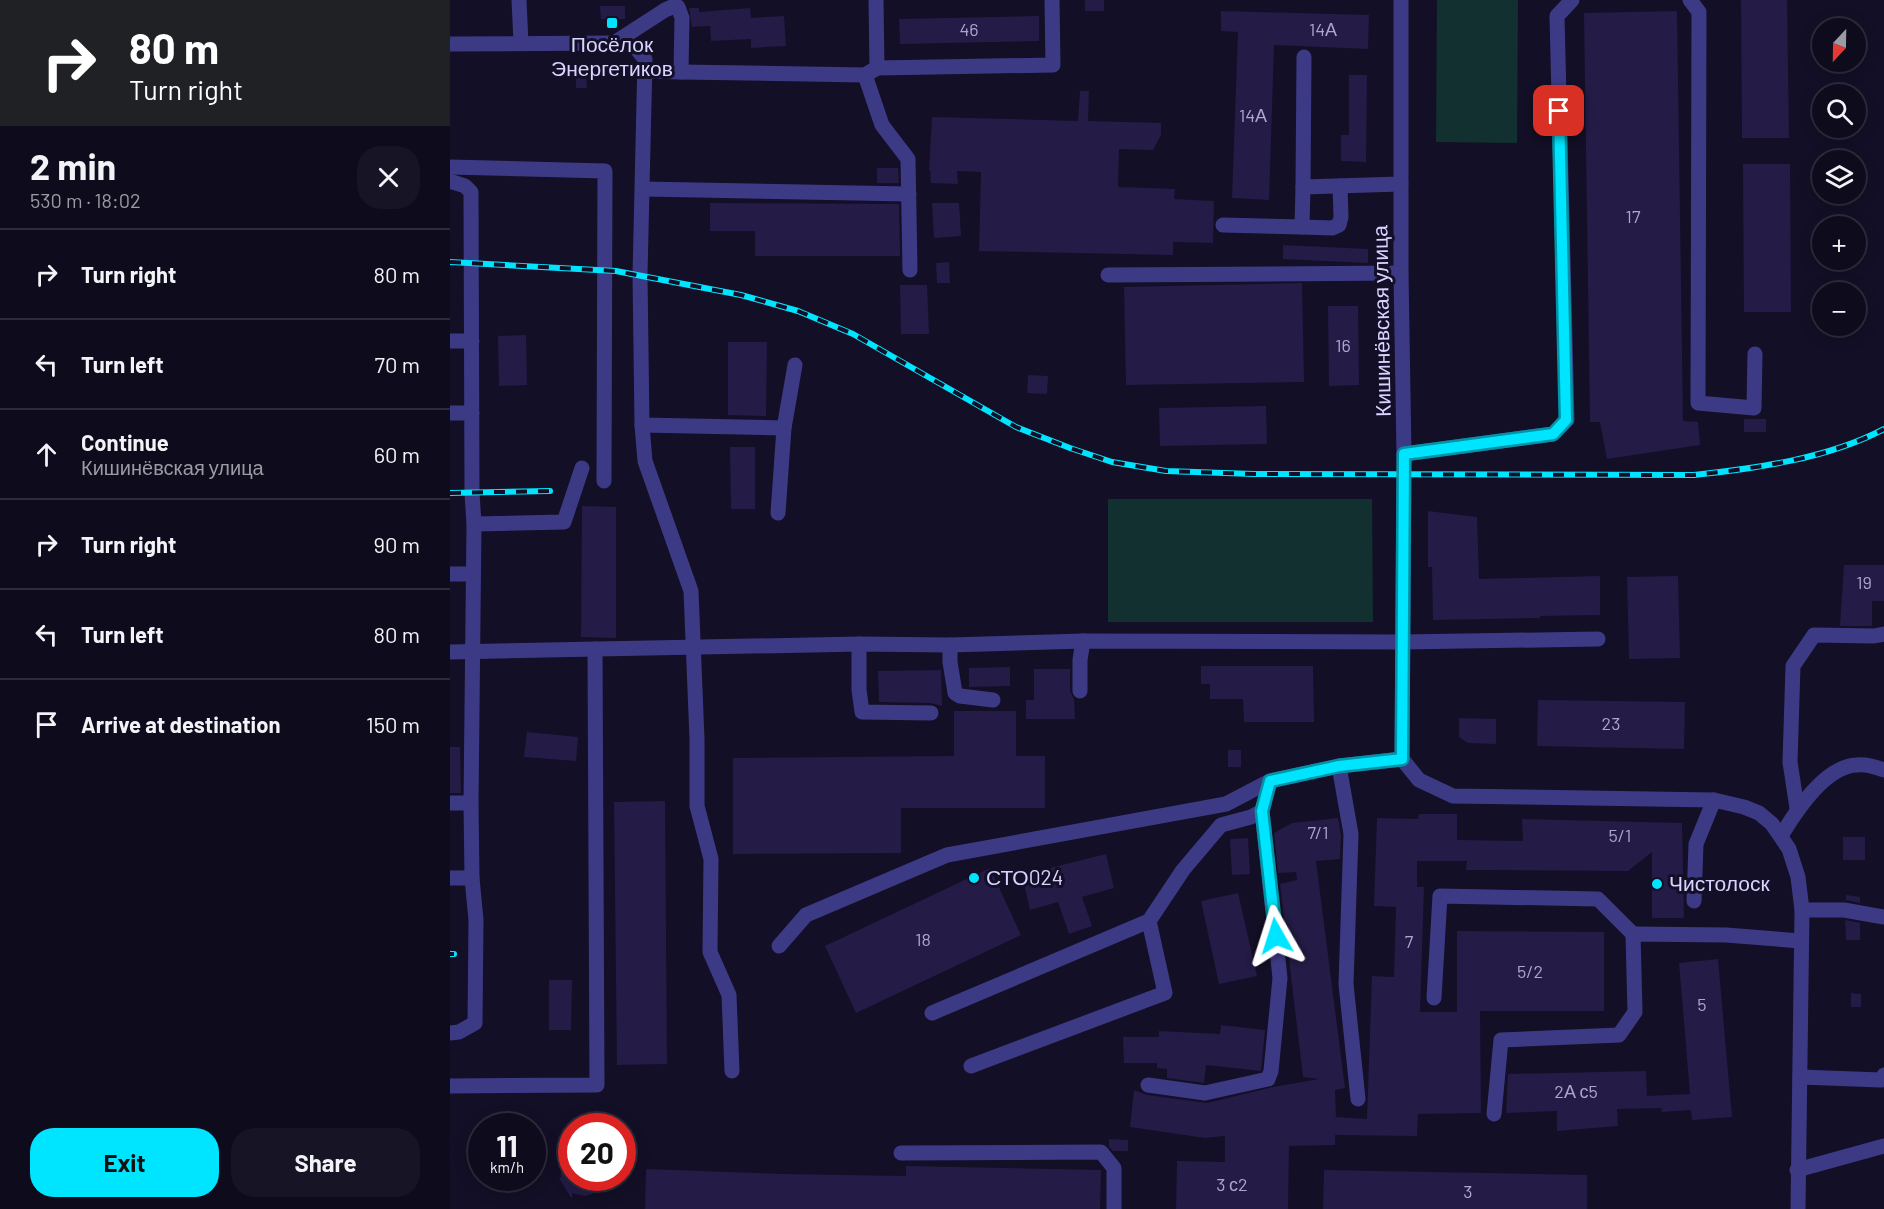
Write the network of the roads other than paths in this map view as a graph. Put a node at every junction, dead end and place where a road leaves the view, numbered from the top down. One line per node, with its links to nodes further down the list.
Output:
1 (519, 0): 7 (street)
2 (876, 0): 13 (street)
3 (1052, 0): 13 (street)
4 (1401, 0): 16 (street, Кишинёвская улица)
5 (1572, 0): 34 (street)
6 (1690, 0): 28 (street)
7 (520, 43): 8 (street); 9 (street)
8 (614, 43): 11 (street); 12 (street)
9 (450, 44)
10 (1304, 57): 18 (street)
11 (646, 71): 12 (street); 19 (street)
12 (681, 72): 13 (street)
13 (871, 72): 20 (street)
14 (450, 167): 36 (street)
15 (450, 182): 26 (street)
16 (1401, 184): 17 (street); 24 (street, Кишинёвская улица)
17 (1340, 186): 18 (street); 22 (street)
18 (1303, 187): 22 (street)
19 (643, 189): 20 (street); 32 (street)
20 (909, 194): 23 (street)
21 (1223, 225): 22 (street)
22 (1302, 227)
23 (910, 270)
24 (1401, 273): 25 (street); 34 (street, Кишинёвская улица)
25 (1108, 275)
26 (472, 341): 27 (street); 30 (street)
27 (450, 342)
28 (1755, 354)
29 (795, 365): 33 (street)
30 (472, 412): 31 (street); 38 (street)
31 (450, 413)
32 (642, 425): 33 (street); 47 (street)
33 (784, 428): 37 (street)
34 (1404, 454): 44 (street, Кишинёвская улица)
35 (582, 468): 38 (street)
36 (604, 481)
37 (778, 513)
38 (474, 524): 40 (street)
39 (450, 574): 40 (street)
40 (473, 574): 50 (street)
41 (1884, 634): 61 (street)
42 (1598, 639): 44 (street)
43 (1083, 641): 44 (street); 46 (street); 51 (street)
44 (1402, 642): 54 (street, Кишинёвская улица)
45 (859, 644): 46 (street); 47 (street); 53 (street)
46 (950, 645): 52 (street)
47 (694, 648): 48 (street); 77 (street)
48 (595, 649): 50 (street); 81 (street)
49 (450, 652): 50 (street)
50 (472, 652): 60 (street)
51 (1080, 691)
52 (993, 700)
53 (931, 713)
54 (1402, 759): 55 (street); 58 (street)
55 (1339, 766): 57 (street); 82 (street)
56 (1884, 770): 61 (street)
57 (1270, 781): 62 (street); 72 (street)
58 (1714, 800): 63 (street); 66 (street)
59 (450, 803): 60 (street)
60 (471, 803): 65 (street)
61 (1797, 808): 63 (street)
62 (1262, 811): 69 (street); 80 (street)
63 (1782, 836): 67 (street)
64 (450, 878): 65 (street)
65 (472, 878): 75 (street)
66 (1694, 901)
67 (1802, 910): 68 (street); 71 (street)
68 (1884, 917)
69 (1149, 921): 74 (street); 76 (street)
70 (1633, 934): 71 (street); 73 (street); 83 (street)
71 (1801, 941): 79 (street)
72 (779, 946)
73 (1434, 998)
74 (932, 1013)
75 (450, 1032)
76 (971, 1066)
77 (732, 1071)
78 (1884, 1075): 79 (street)
79 (1800, 1077): 86 (street)
80 (1148, 1085)
81 (450, 1086)
82 (1358, 1100)
83 (1494, 1114)
84 (1884, 1146): 86 (street)
85 (901, 1153): 87 (street)
86 (1797, 1170): 88 (street)
87 (1114, 1209)
88 (1798, 1209)

